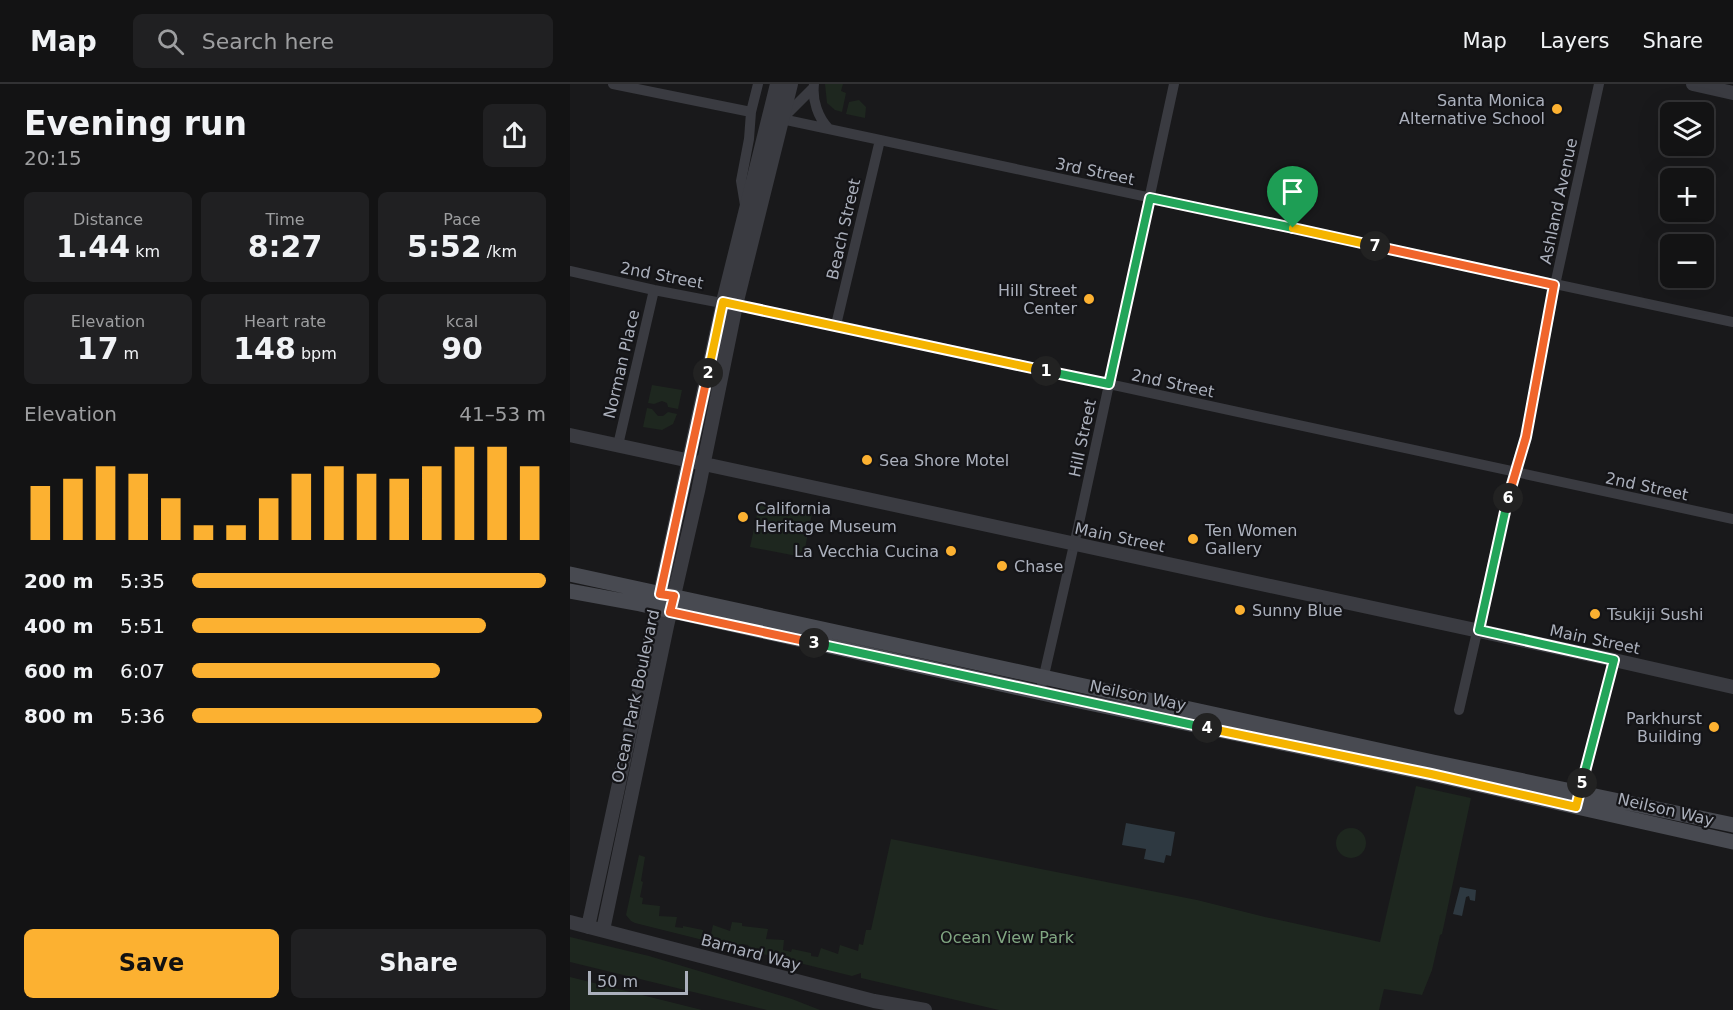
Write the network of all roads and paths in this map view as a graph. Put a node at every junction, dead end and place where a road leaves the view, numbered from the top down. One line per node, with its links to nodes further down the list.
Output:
1 (613, 84): 10 (street)
2 (758, 84): 10 (street, Ocean Park Boulevard)
3 (777, 84): 11 (street, Ocean Park Boulevard)
4 (791, 84): 11 (street, Ocean Park Boulevard)
5 (1174, 84): 14 (street, Hill Street)
6 (1599, 84): 17 (street, Ashland Avenue)
7 (1693, 84): 9 (street)
8 (814, 86): 11 (street); 12 (street)
9 (1733, 93)
10 (751, 112): 15 (street, Ocean Park Boulevard)
11 (775, 118): 12 (street, 3rd Street); 15 (street, Ocean Park Boulevard); 19 (street, Ocean Park Boulevard)
12 (829, 129): 13 (street, 3rd Street)
13 (880, 140): 14 (street, 3rd Street); 21 (street, Beach Street)
14 (1150, 198): 17 (street, 3rd Street); 22 (street, Hill Street)
15 (745, 212): 19 (street, Ocean Park Boulevard)
16 (570, 271): 18 (street, 2nd Street)
17 (1554, 285): 20 (street, 3rd Street); 27 (street, Ashland Avenue)
18 (654, 290): 19 (street, 2nd Street); 24 (street, Norman Place)
19 (730, 303): 21 (street, 2nd Street); 25 (street, Ocean Park Boulevard); 26 (street, Ocean Park Boulevard)
20 (1733, 322)
21 (836, 325): 22 (street, 2nd Street)
22 (1109, 384): 27 (street, 2nd Street); 29 (street, Hill Street)
23 (570, 435): 24 (street, Main Street)
24 (618, 445): 25 (street, Main Street)
25 (689, 462): 26 (street, Main Street); 32 (street, Ocean Park Boulevard)
26 (704, 465): 29 (street, Main Street); 32 (street, Ocean Park Boulevard)
27 (1514, 472): 28 (street, 2nd Street); 34 (street, Ashland Avenue)
28 (1733, 519)
29 (1075, 544): 34 (street, Main Street); 36 (street, Hill Street)
30 (570, 574): 32 (main road, Neilson Way)
31 (570, 591): 33 (main road, Neilson Way)
32 (667, 595): 33 (street, Ocean Park Boulevard); 36 (main road, Neilson Way)
33 (663, 610): 36 (main road, Neilson Way); 39 (street, Ocean Park Boulevard)
34 (1479, 630): 35 (street, Main Street); 38 (street, Ashland Avenue)
35 (1614, 660): 37 (street, Main Street); 40 (street)
36 (1042, 685): 40 (main road, Neilson Way)
37 (1733, 687)
38 (1459, 710)
39 (629, 769): 44 (street, Ocean Park Boulevard); 45 (street, Ocean Park Boulevard)
40 (1578, 800): 41 (main road, Neilson Way); 42 (main road, Neilson Way)
41 (1732, 822): 42 (street)
42 (1729, 842)
43 (570, 922): 44 (street, Barnard Way)
44 (588, 927): 45 (street, Barnard Way)
45 (603, 930): 46 (street, Barnard Way)
46 (925, 1010)

